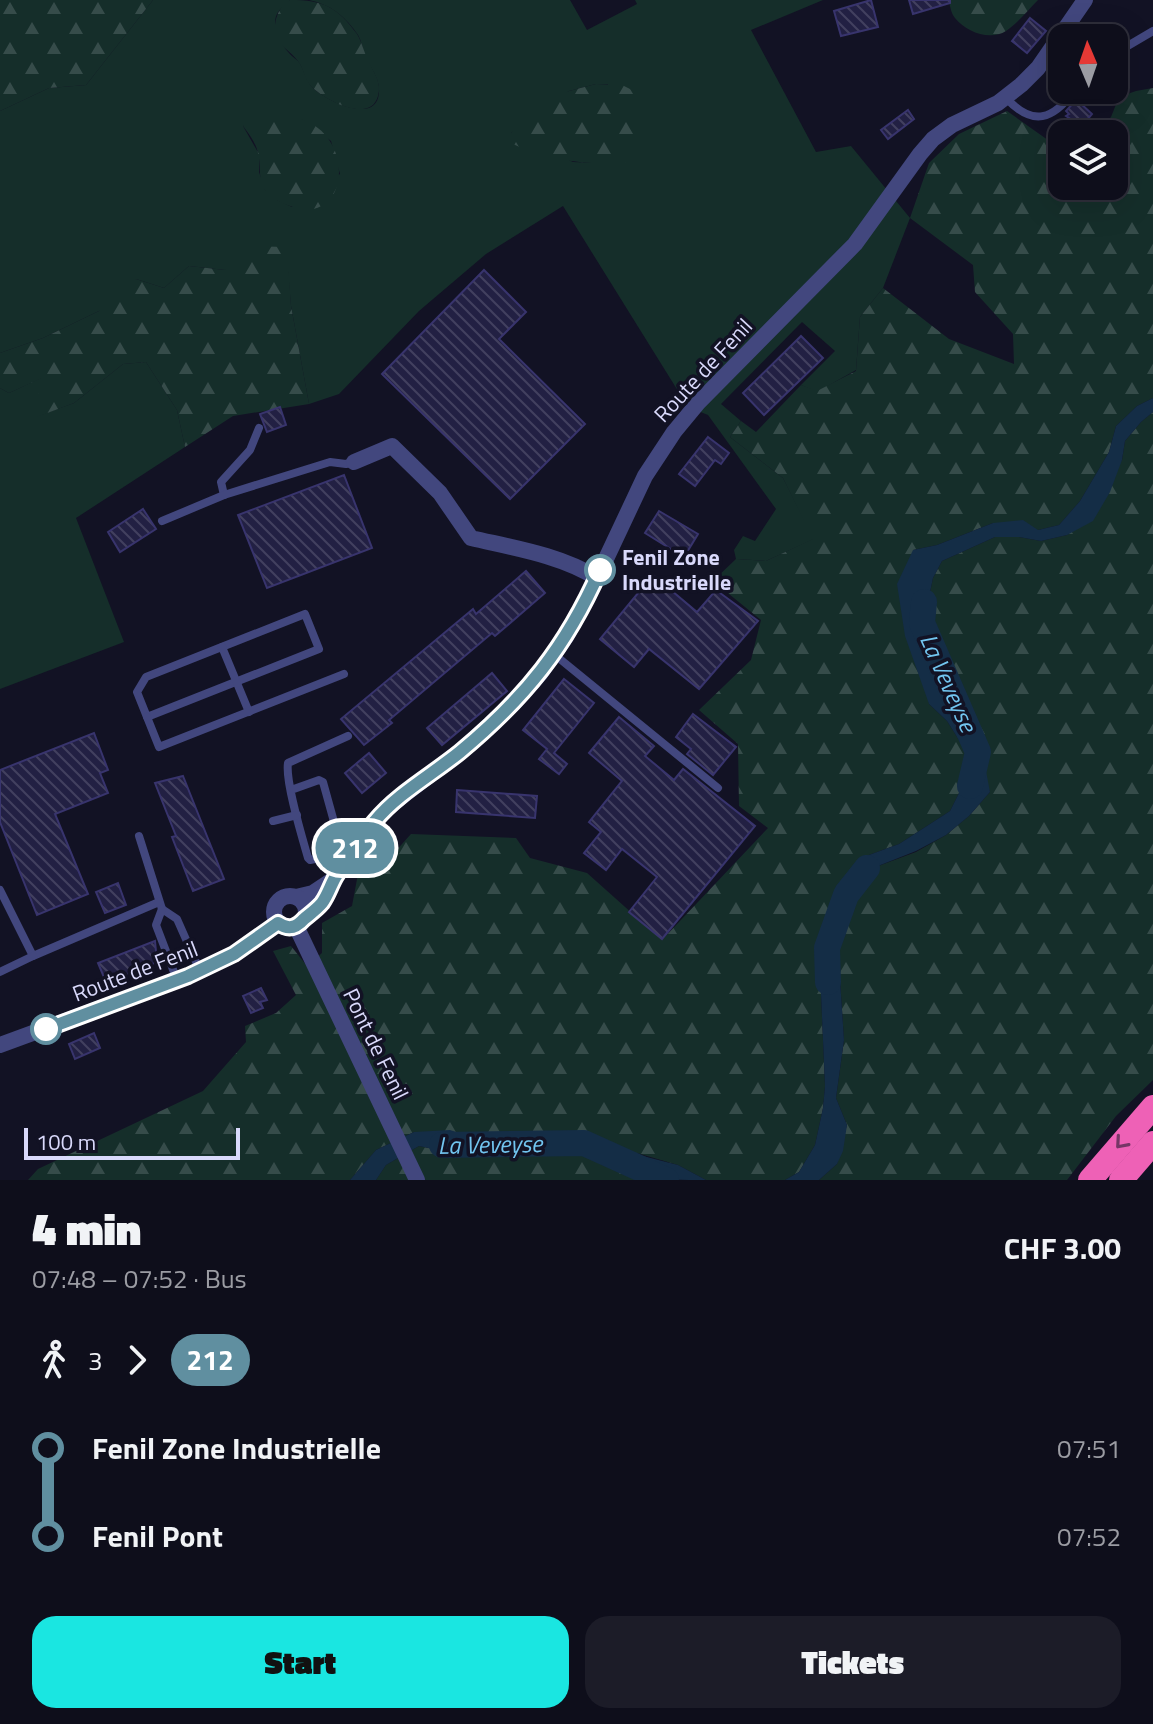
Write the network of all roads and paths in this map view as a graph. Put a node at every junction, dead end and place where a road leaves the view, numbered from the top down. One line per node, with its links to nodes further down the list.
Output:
1 (1085, 0): 4 (street, Route de Fenil)
2 (1153, 31): 3 (lane)
3 (1128, 46)
4 (1006, 98): 5 (lane); 10 (street, Route de Fenil)
5 (1063, 104)
6 (259, 428): 8 (lane)
7 (354, 462): 8 (lane); 10 (street)
8 (224, 495): 9 (lane)
9 (162, 521)
10 (597, 578): 12 (street, Route de Fenil)
11 (222, 647): 14 (lane); 14 (lane); 16 (lane)
12 (554, 654): 18 (lane); 23 (street, Route de Fenil)
13 (344, 674): 15 (lane)
14 (236, 682): 15 (lane); 16 (lane)
15 (249, 712): 16 (lane)
16 (147, 717)
17 (348, 736): 19 (lane)
18 (718, 788)
19 (291, 790): 20 (lane); 20 (lane)
20 (297, 815): 21 (lane)
21 (273, 821)
22 (139, 836): 26 (lane)
23 (335, 878): 25 (street, Route de Fenil); 28 (street, Route de Fenil)
24 (0, 890): 29 (lane)
25 (296, 897): 27 (street); 28 (street)
26 (161, 906): 29 (lane); 30 (lane); 32 (lane)
27 (278, 923): 28 (street); 30 (street, Route de Fenil)
28 (300, 923): 36 (street, Pont de Fenil)
29 (33, 956): 31 (lane)
30 (200, 971): 32 (street, Route de Fenil)
31 (0, 972)
32 (178, 980): 33 (street, Route de Fenil)
33 (0, 1045)
34 (1153, 1107): 37 (highway, one-way to 37)
35 (1153, 1143): 38 (highway)
36 (417, 1180)
37 (1090, 1180)
38 (1121, 1180)

